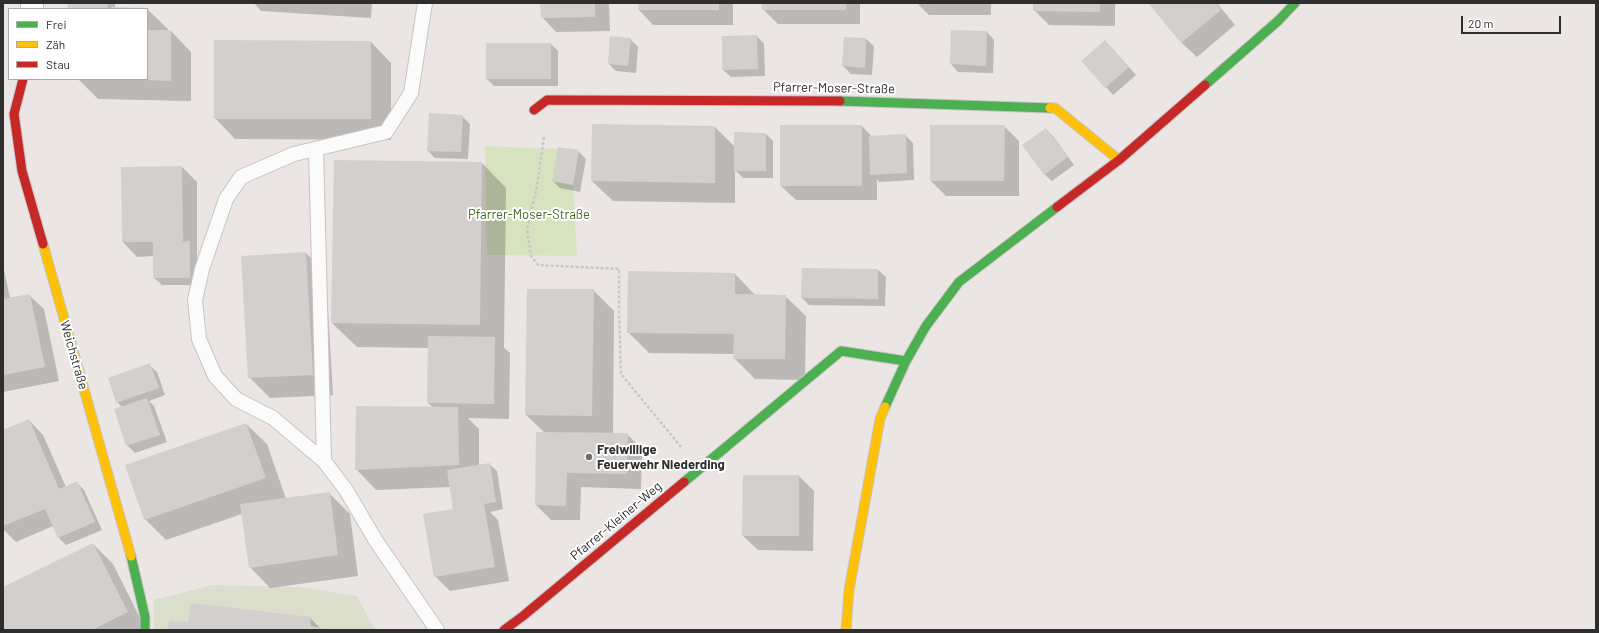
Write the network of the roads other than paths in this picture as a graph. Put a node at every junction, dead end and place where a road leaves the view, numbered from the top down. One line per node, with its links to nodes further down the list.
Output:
1 (425, 3): 6 (lane)
2 (1295, 3): 7 (street)
3 (23, 80): 5 (street, Weichstraße)
4 (534, 110): 7 (street, Pfarrer-Moser-Straße)
5 (9, 111): 10 (street, Weichstraße)
6 (316, 148): 9 (lane); 9 (lane)
7 (1119, 160): 8 (street)
8 (906, 361): 12 (street, Pfarrer-Kleiner-Weg); 13 (street)
9 (324, 461): 11 (lane)
10 (145, 630)
11 (437, 630)
12 (504, 630)
13 (846, 630)

